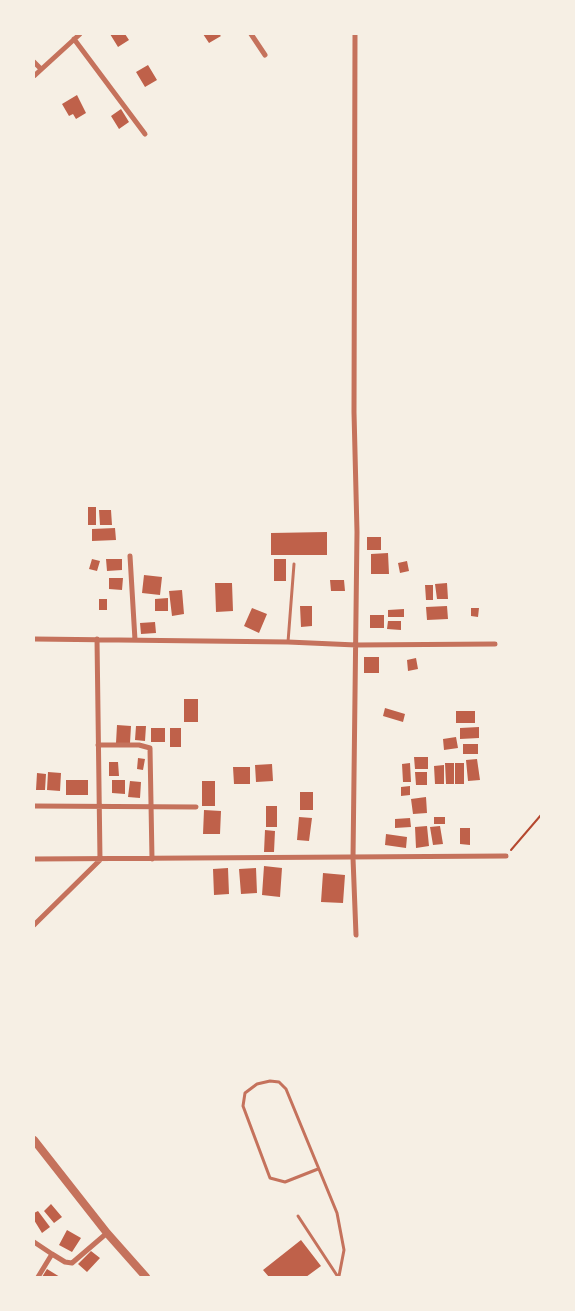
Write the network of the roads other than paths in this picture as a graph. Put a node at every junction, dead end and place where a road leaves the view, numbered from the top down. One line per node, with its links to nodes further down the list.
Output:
1 (80, 34): 4 (street)
2 (251, 34): 5 (street)
3 (355, 34): 17 (street)
4 (74, 39): 7 (street); 9 (street)
5 (265, 55)
6 (34, 62): 7 (street)
7 (41, 70): 8 (street)
8 (34, 76)
9 (145, 134)
10 (130, 556): 14 (street)
11 (294, 564): 15 (lane)
12 (34, 639): 13 (street)
13 (97, 639): 14 (street); 18 (street)
14 (135, 640): 15 (street)
15 (288, 642): 17 (street)
16 (495, 644): 17 (street)
17 (356, 645): 24 (street)
18 (98, 745): 20 (street); 21 (street)
19 (34, 806): 20 (street)
20 (100, 806): 21 (street); 27 (street)
21 (152, 806): 22 (street); 26 (street)
22 (196, 807)
23 (506, 856): 24 (street)
24 (353, 858): 26 (street); 29 (street)
25 (34, 859): 27 (street)
26 (152, 859): 27 (street)
27 (100, 860): 28 (street)
28 (34, 925)
29 (356, 936)
30 (34, 1140): 33 (street)
31 (318, 1169): 31 (lane); 38 (lane)
32 (298, 1216): 38 (lane)
33 (107, 1233): 35 (street); 37 (street)
34 (34, 1242): 35 (street)
35 (52, 1254): 36 (street)
36 (38, 1277)
37 (146, 1277)
38 (338, 1277)

